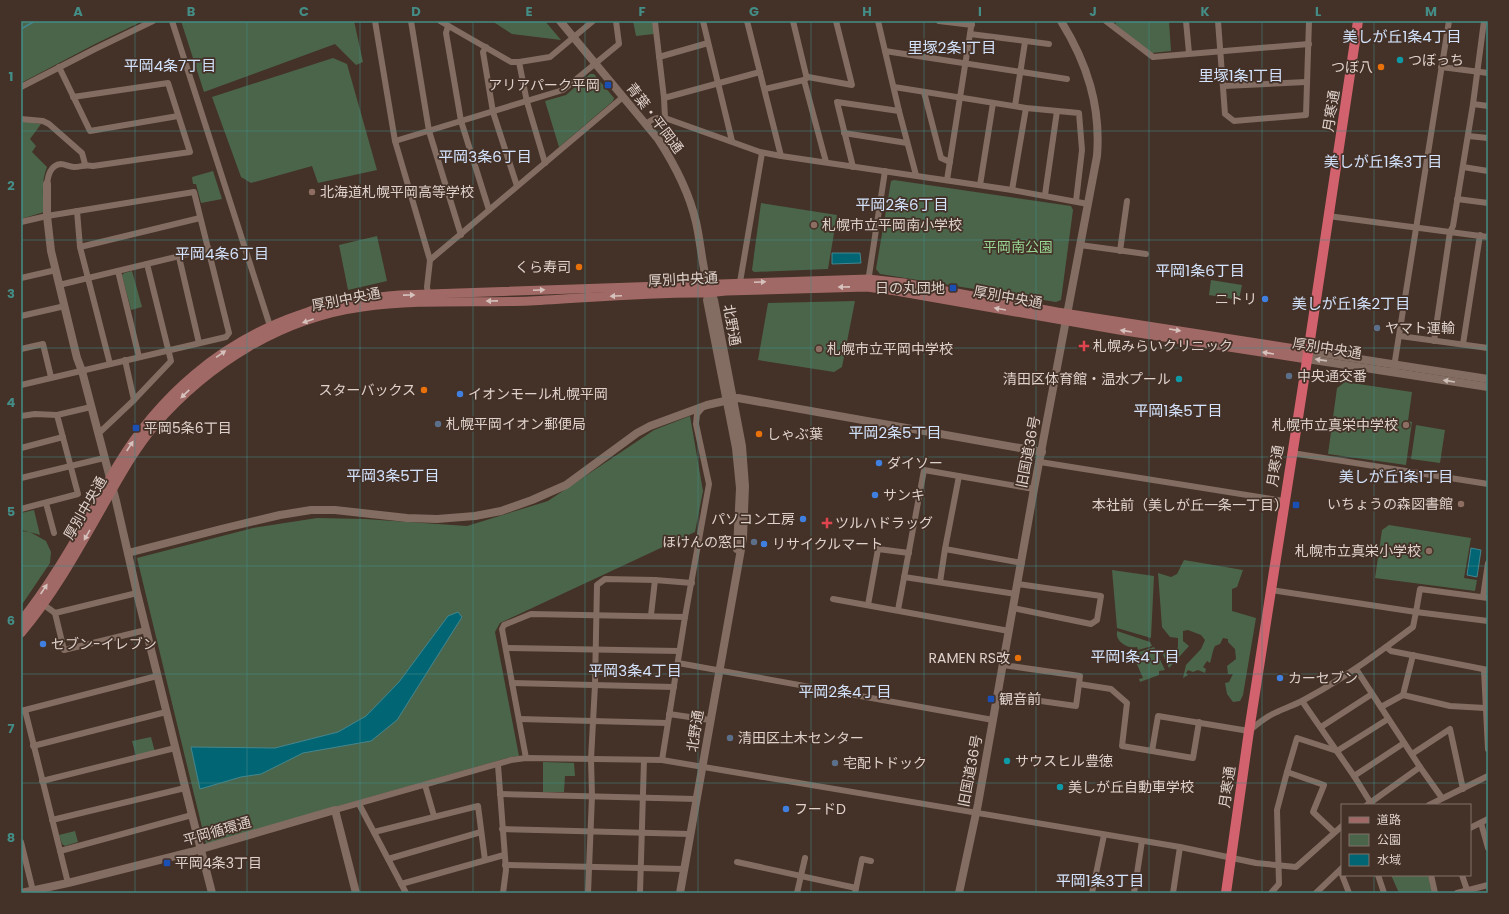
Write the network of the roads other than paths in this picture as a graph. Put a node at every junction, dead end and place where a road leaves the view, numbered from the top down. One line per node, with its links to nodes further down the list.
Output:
1 (153, 21): 40 (street)
2 (172, 21): 133 (street)
3 (375, 21): 77 (street)
4 (411, 21): 73 (street)
5 (440, 21): 25 (street)
6 (560, 21): 27 (street, 青葉・平岡通)
7 (593, 21): 27 (street)
8 (616, 21): 39 (street)
9 (703, 21): 29 (street)
10 (747, 21): 43 (street)
11 (793, 21): 47 (street)
12 (836, 21): 47 (street)
13 (878, 21): 34 (street)
14 (939, 21): 24 (street)
15 (1062, 21): 101 (street, 旧国道36号)
16 (1186, 21): 35 (street)
17 (1218, 21): 33 (street)
18 (1309, 21): 31 (street)
19 (1358, 21): 105 (highway, 月寒通)
20 (1448, 21): 41 (street)
21 (1484, 21): 44 (street)
22 (655, 22): 36 (street)
23 (1109, 22): 35 (street)
24 (972, 23): 26 (street)
25 (448, 26): 32 (street); 71 (street)
26 (970, 34): 28 (street); 38 (street)
27 (573, 37): 37 (street); 39 (street, 青葉・平岡通)
28 (1025, 42): 30 (street); 42 (street)
29 (708, 43): 36 (street); 49 (street)
30 (1049, 44)
31 (1309, 44): 33 (street); 48 (street)
32 (486, 47): 37 (street); 67 (street)
33 (1221, 50): 35 (street); 50 (street)
34 (885, 51): 38 (street); 52 (street)
35 (1189, 53)
36 (659, 56): 57 (street)
37 (519, 62): 59 (street)
38 (966, 62): 42 (street); 58 (street)
39 (596, 64): 56 (street, 青葉・平岡通); 59 (street)
40 (59, 67): 51 (street); 55 (street)
41 (1441, 67): 44 (street); 108 (street)
42 (1021, 71): 46 (street); 62 (street)
43 (760, 72): 49 (street); 53 (street)
44 (1478, 72): 45 (street); 61 (street)
45 (1488, 73)
46 (1067, 78)
47 (806, 79): 53 (street); 82 (street)
48 (1306, 82): 50 (street); 50 (street)
49 (718, 84): 57 (street); 78 (street)
50 (1224, 86)
51 (21, 87)
52 (894, 87): 54 (street); 65 (street)
53 (765, 89): 81 (street)
54 (924, 92): 58 (street); 83 (street)
55 (73, 97): 68 (street); 68 (street)
56 (623, 97): 72 (street, 青葉・平岡通); 84 (street)
57 (664, 98): 70 (street)
58 (961, 98): 60 (street); 83 (street)
59 (527, 102): 67 (street); 84 (street)
60 (993, 103): 62 (street); 93 (street)
61 (1473, 104): 63 (street); 75 (street)
62 (1015, 106): 64 (street)
63 (1488, 106)
64 (1026, 108): 66 (street); 95 (street)
65 (899, 111): 74 (street); 79 (street)
66 (1057, 111): 96 (street); 98 (street)
67 (494, 112): 71 (street); 94 (street)
68 (178, 116): 85 (street)
69 (21, 118): 85 (street)
70 (665, 118): 72 (street); 78 (street)
71 (461, 121): 73 (street); 102 (street)
72 (646, 124): 128 (street, 青葉・平岡通)
73 (429, 131): 77 (street); 110 (street)
74 (844, 133): 79 (street); 86 (street)
75 (1468, 136): 76 (street); 87 (street)
76 (1488, 138)
77 (395, 141): 119 (street)
78 (732, 141): 80 (street)
79 (907, 143): 90 (street)
80 (762, 152): 81 (street); 125 (street)
81 (781, 156): 82 (street)
82 (826, 162): 86 (street)
83 (950, 162): 91 (street)
84 (546, 163): 94 (street)
85 (85, 164): 92 (street)
86 (853, 167): 88 (street)
87 (1463, 168): 89 (street); 97 (street)
88 (885, 171): 90 (street); 126 (street)
89 (1488, 171)
90 (916, 175): 91 (street)
91 (948, 180): 93 (street)
92 (46, 184): 104 (street)
93 (980, 185): 95 (street)
94 (517, 186): 102 (street)
95 (1012, 190): 96 (street)
96 (1045, 195): 98 (street)
97 (1457, 199): 100 (street); 109 (street)
98 (1076, 201): 101 (street)
99 (1127, 201): 116 (street)
100 (1488, 203)
101 (1088, 204): 113 (street, 旧国道36号)
102 (490, 210): 110 (street)
103 (78, 211): 104 (street); 106 (street); 114 (street)
104 (47, 216): 107 (street); 121 (street)
105 (1328, 216): 108 (street); 141 (highway, 月寒通)
106 (200, 218): 114 (street); 115 (street)
107 (21, 222)
108 (1416, 227): 109 (street); 134 (street)
109 (1450, 232): 111 (street); 135 (street)
110 (461, 235): 119 (street)
111 (1480, 236): 112 (street); 137 (street)
112 (1488, 237)
113 (1080, 245): 116 (street); 132 (street, 旧国道36号)
114 (80, 247): 124 (street)
115 (208, 249): 118 (street); 136 (street)
116 (1120, 251): 117 (street)
117 (1146, 254)
118 (179, 257): 120 (street); 136 (street)
119 (430, 260): 129 (street)
120 (147, 264): 122 (street); 140 (street)
121 (56, 270): 123 (street); 127 (street)
122 (118, 271): 124 (street); 142 (street)
123 (21, 278)
124 (88, 278): 127 (street); 144 (street)
125 (740, 282): 126 (main road, 厚別中央通, one-way to 126); 128 (main road, 厚別中央通)
126 (868, 283): 128 (main road, 厚別中央通, one-way to 128); 132 (main road, 厚別中央通)
127 (59, 285): 130 (street)
128 (709, 288): 129 (main road, 厚別中央通, one-way to 128); 152 (street, 北野通); 169 (main road, 厚別中央通, one-way to 169)
129 (428, 294): 133 (main road, 厚別中央通, one-way to 129)
130 (65, 306): 131 (street); 146 (street)
131 (21, 316)
132 (1066, 317): 141 (main road, 厚別中央通); 160 (street, 旧国道36号)
133 (270, 326): 167 (main road, 厚別中央通, one-way to 133)
134 (1400, 336): 135 (street); 145 (street)
135 (1434, 341): 137 (street)
136 (199, 343): 140 (street)
137 (1463, 344): 138 (street)
138 (1488, 348)
139 (21, 349): 147 (street)
140 (169, 350): 142 (street); 151 (street)
141 (1308, 355): 145 (street, 厚別中央通); 161 (highway, 月寒通)
142 (139, 357): 143 (street)
143 (125, 360): 144 (street); 151 (street)
144 (110, 364): 146 (street)
145 (1394, 368): 148 (street, 厚別中央通); 150 (street, 厚別中央通, one-way to 145)
146 (82, 371): 147 (street); 153 (street)
147 (51, 377): 149 (street)
148 (1488, 379)
149 (21, 384)
150 (1488, 387)
151 (134, 400): 157 (street)
152 (730, 400): 154 (street); 160 (street); 213 (street, 北野通)
153 (91, 407): 155 (street); 157 (street)
154 (702, 408): 176 (street); 183 (street)
155 (58, 415): 156 (street); 158 (street)
156 (21, 416)
157 (98, 434): 162 (street)
158 (63, 437): 159 (street); 164 (street)
159 (21, 448)
160 (1042, 452): 163 (street, 旧国道36号)
161 (1292, 453): 168 (street); 171 (highway, 月寒通)
162 (104, 458): 164 (street); 167 (street)
163 (1040, 462): 170 (street, 旧国道36号); 171 (street)
164 (71, 466): 166 (street); 172 (street)
165 (959, 476): 170 (street); 175 (street); 177 (street)
166 (21, 478)
167 (110, 479): 169 (street); 199 (main road, 厚別中央通, one-way to 167)
168 (1488, 484)
169 (112, 488): 176 (street); 190 (main road, 厚別中央通, one-way to 190)
170 (1034, 489): 178 (street, 旧国道36号)
171 (1284, 502): 185 (highway, 月寒通)
172 (46, 503): 173 (street); 174 (street)
173 (21, 509)
174 (54, 533)
175 (945, 549): 178 (street); 182 (street)
176 (128, 553): 186 (street)
177 (909, 553): 180 (street); 191 (street)
178 (1022, 563): 184 (street, 旧国道36号)
179 (1488, 567): 188 (street)
180 (904, 576): 182 (street); 193 (street)
181 (655, 580): 183 (street); 196 (street); 197 (street)
182 (940, 582): 187 (street)
183 (692, 583): 198 (street)
184 (1018, 584): 187 (street, 旧国道36号); 192 (street)
185 (1270, 590): 194 (street); 236 (highway, 月寒通)
186 (137, 593): 195 (street); 201 (street)
187 (1016, 594): 192 (street, 旧国道36号)
188 (1485, 598): 194 (street)
189 (833, 599): 191 (street)
190 (44, 604): 195 (street); 203 (main road, 厚別中央通)
191 (868, 605): 193 (street)
192 (1014, 608): 202 (street, 旧国道36号)
193 (898, 610): 202 (street)
194 (1416, 612): 200 (street); 204 (street)
195 (55, 613): 201 (street)
196 (596, 614): 197 (street); 205 (street); 206 (street)
197 (651, 615): 198 (street)
198 (685, 616): 207 (street)
199 (21, 621)
200 (1488, 621)
201 (146, 630): 214 (street)
202 (1009, 630): 210 (street, 旧国道36号)
203 (21, 633)
204 (1386, 647): 208 (street); 211 (street)
205 (506, 648): 206 (street); 215 (street)
206 (596, 650): 207 (street); 217 (street)
207 (679, 651): 209 (street)
208 (1412, 655): 212 (street); 221 (street)
209 (678, 663): 213 (street); 218 (street)
210 (1003, 665): 216 (street); 220 (street, 旧国道36号)
211 (1356, 670): 219 (street); 222 (street)
212 (1486, 670): 224 (street)
213 (719, 672): 231 (street, 北野通); 232 (street)
214 (157, 676): 225 (street); 226 (street)
215 (512, 683): 217 (street); 228 (street)
216 (1079, 684): 220 (street); 241 (street)
217 (595, 685): 218 (street); 230 (street)
218 (674, 687): 227 (street)
219 (1372, 694): 223 (street); 235 (street)
220 (998, 695): 232 (street, 旧国道36号)
221 (1403, 695): 223 (street); 224 (street)
222 (1302, 701): 235 (street); 236 (street)
223 (1381, 707): 229 (street)
224 (1485, 708): 240 (street)
225 (23, 711): 238 (street)
226 (166, 712): 238 (street); 239 (street)
227 (669, 714): 231 (street); 234 (street)
228 (519, 719): 230 (street); 244 (street)
229 (1388, 719): 237 (street); 242 (street)
230 (593, 720): 234 (street); 245 (street)
231 (710, 720): 249 (street, 北野通)
232 (993, 720): 267 (street, 旧国道36号)
233 (1199, 722): 236 (street); 241 (street); 241 (street)
234 (667, 723): 247 (street)
235 (1321, 727): 242 (street)
236 (1248, 731): 289 (highway, 月寒通)
237 (1404, 743): 243 (street); 252 (street)
238 (33, 746): 254 (street)
239 (175, 748): 254 (street); 256 (street)
240 (1488, 749)
241 (1152, 751)
242 (1337, 751): 251 (street); 252 (street)
243 (1412, 754): 250 (street); 257 (street)
244 (526, 758): 245 (street); 248 (street)
245 (591, 759): 246 (street); 259 (street)
246 (644, 760): 247 (street); 260 (street)
247 (662, 760): 249 (street)
248 (498, 765): 255 (street); 258 (street)
249 (703, 766): 262 (street, 北野通); 267 (street)
250 (1420, 767): 261 (street); 264 (street)
251 (1287, 772): 278 (street); 296 (street)
252 (1354, 776): 264 (street)
253 (1488, 776): 257 (street)
254 (42, 782): 271 (street)
255 (425, 785): 263 (street); 269 (street)
256 (185, 788): 268 (street); 271 (street)
257 (1463, 789): 261 (street)
258 (500, 794): 259 (street); 274 (street)
259 (592, 796): 260 (street); 277 (street)
260 (643, 797): 262 (street); 279 (street)
261 (1442, 798): 265 (street)
262 (696, 799): 280 (street, 北野通)
263 (359, 804): 266 (street); 275 (street)
264 (1370, 804)
265 (1431, 804)
266 (335, 810): 286 (street, 平岡循環通); 314 (street)
267 (976, 812): 281 (street); 321 (street, 旧国道36号)
268 (192, 815): 286 (street); 287 (street)
269 (434, 816): 275 (street); 276 (street)
270 (1488, 819): 272 (street)
271 (52, 820): 287 (street)
272 (1481, 823): 273 (street); 285 (street)
273 (1471, 828)
274 (502, 829): 277 (street); 288 (street)
275 (374, 832): 291 (street)
276 (481, 832): 291 (street); 292 (street)
277 (590, 832): 279 (street); 297 (street)
278 (1337, 832): 296 (street)
279 (642, 833): 280 (street); 298 (street)
280 (690, 834): 299 (street, 北野通)
281 (1104, 835): 282 (street); 322 (street)
282 (1142, 841): 284 (street); 323 (street)
283 (21, 842): 311 (street)
284 (1180, 847): 289 (street); 324 (street)
285 (1488, 848)
286 (201, 849): 306 (street, 平岡循環通); 312 (street)
287 (60, 851): 306 (street)
288 (504, 855): 292 (street); 295 (street)
289 (1231, 857): 296 (street); 325 (highway, 月寒通)
290 (805, 858): 301 (street)
291 (388, 859): 307 (street)
292 (485, 860): 307 (street)
293 (871, 861): 309 (street)
294 (737, 862): 301 (street)
295 (505, 865): 297 (street); 316 (street)
296 (1279, 865): 326 (street)
297 (588, 867): 298 (street); 317 (street)
298 (641, 869): 299 (street); 318 (street)
299 (684, 869): 319 (street, 北野通)
300 (1341, 873): 327 (street)
301 (801, 876): 309 (street); 320 (street)
302 (1344, 876): 328 (street)
303 (1378, 876): 329 (street)
304 (1431, 876): 330 (street)
305 (1462, 876): 310 (street)
306 (68, 883): 311 (street, 平岡循環通)
307 (402, 884): 315 (street)
308 (1488, 885): 310 (street)
309 (855, 890)
310 (1467, 890): 331 (street)
311 (33, 891): 313 (street, 平岡循環通)
312 (209, 892)
313 (21, 893)
314 (356, 893)
315 (406, 893)
316 (503, 893)
317 (588, 893)
318 (640, 893)
319 (680, 893)
320 (797, 893)
321 (959, 893)
322 (1092, 893)
323 (1134, 893)
324 (1172, 893)
325 (1226, 893)
326 (1271, 893)
327 (1316, 893)
328 (1350, 893)
329 (1384, 893)
330 (1436, 893)
331 (1457, 893)

